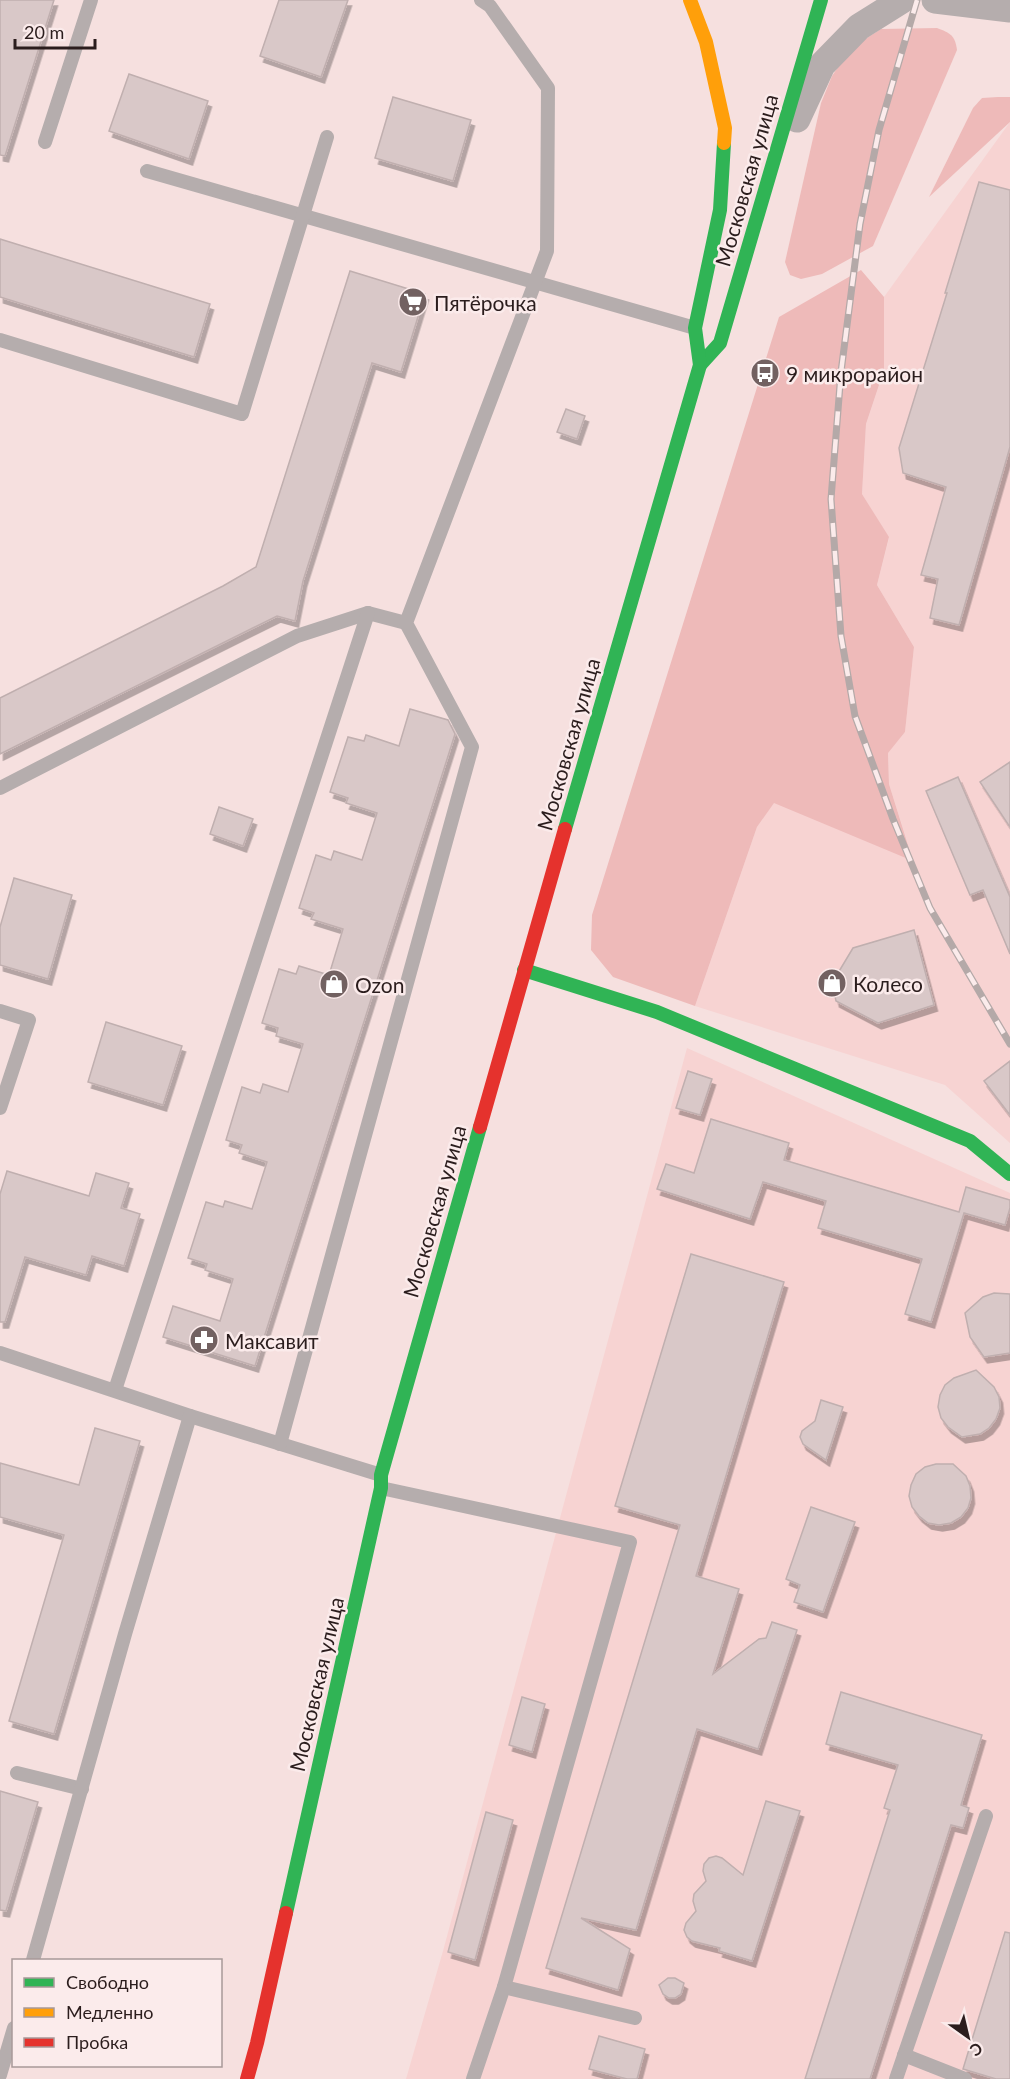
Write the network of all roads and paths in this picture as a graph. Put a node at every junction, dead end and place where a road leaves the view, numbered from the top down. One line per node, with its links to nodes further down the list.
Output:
1 (91, 0): 9 (lane)
2 (481, 0): 13 (lane)
3 (690, 0): 14 (main road, Московская улица)
4 (821, 0): 11 (main road, Московская улица)
5 (902, 0): 11 (street)
6 (934, 0): 7 (street)
7 (1010, 9)
8 (327, 137): 12 (lane)
9 (45, 141)
10 (147, 171): 12 (lane)
11 (768, 183): 16 (main road, Московская улица)
12 (304, 216): 13 (lane); 15 (lane)
13 (536, 282): 14 (lane); 18 (lane)
14 (695, 328): 16 (main road, Московская улица)
15 (0, 340)
16 (700, 365): 20 (main road, Московская улица)
17 (368, 613): 18 (lane); 19 (lane); 25 (lane)
18 (406, 623): 27 (lane)
19 (0, 788)
20 (524, 970): 23 (main road); 28 (main road, Московская улица)
21 (0, 1011): 22 (lane)
22 (0, 1108)
23 (1010, 1174)
24 (0, 1353): 25 (lane)
25 (115, 1390): 26 (lane)
26 (190, 1416): 27 (lane); 30 (lane)
27 (280, 1444): 28 (lane)
28 (381, 1482): 33 (lane); 38 (main road, Московская улица)
29 (17, 1773): 30 (lane)
30 (82, 1789): 32 (lane)
31 (986, 1816): 36 (lane)
32 (33, 1959)
33 (504, 1987): 34 (lane); 39 (lane)
34 (634, 2018)
35 (12, 2035): 37 (lane)
36 (904, 2055): 40 (lane); 41 (lane)
37 (0, 2075)
38 (247, 2079)
39 (473, 2079)
40 (896, 2079)
41 (965, 2079)

